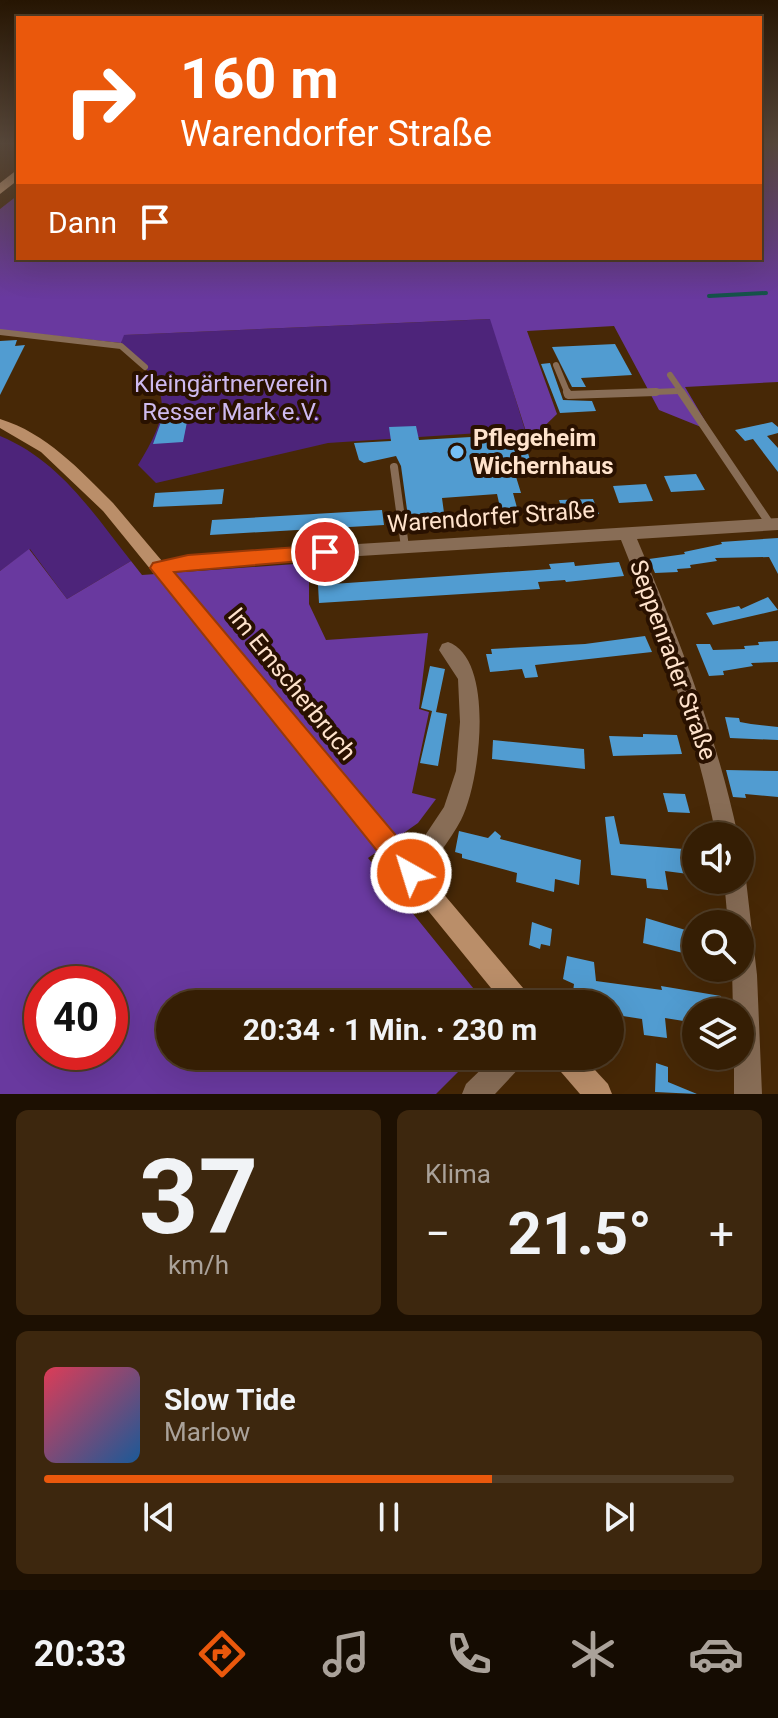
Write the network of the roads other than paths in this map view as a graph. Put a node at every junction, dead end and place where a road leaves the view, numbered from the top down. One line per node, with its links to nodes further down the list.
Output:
1 (0, 332): 3 (lane)
2 (556, 365): 5 (lane)
3 (145, 367)
4 (670, 375): 5 (lane)
5 (679, 391): 8 (lane)
6 (0, 423): 11 (street, Im Emscherbruch)
7 (394, 467): 10 (lane)
8 (774, 524): 9 (street, Warendorfer Straße)
9 (626, 532): 10 (street, Warendorfer Straße); 13 (street, Seppenrader Straße)
10 (405, 547): 11 (street, Warendorfer Straße)
11 (159, 568): 14 (street, Im Emscherbruch)
12 (448, 650): 14 (street)
13 (724, 822)
14 (411, 873): 16 (street, Im Emscherbruch)
15 (736, 894): 21 (street)
16 (508, 990)
17 (499, 1070): 19 (street)
18 (577, 1070): 20 (street)
19 (476, 1094)
20 (598, 1094)
21 (748, 1094)

